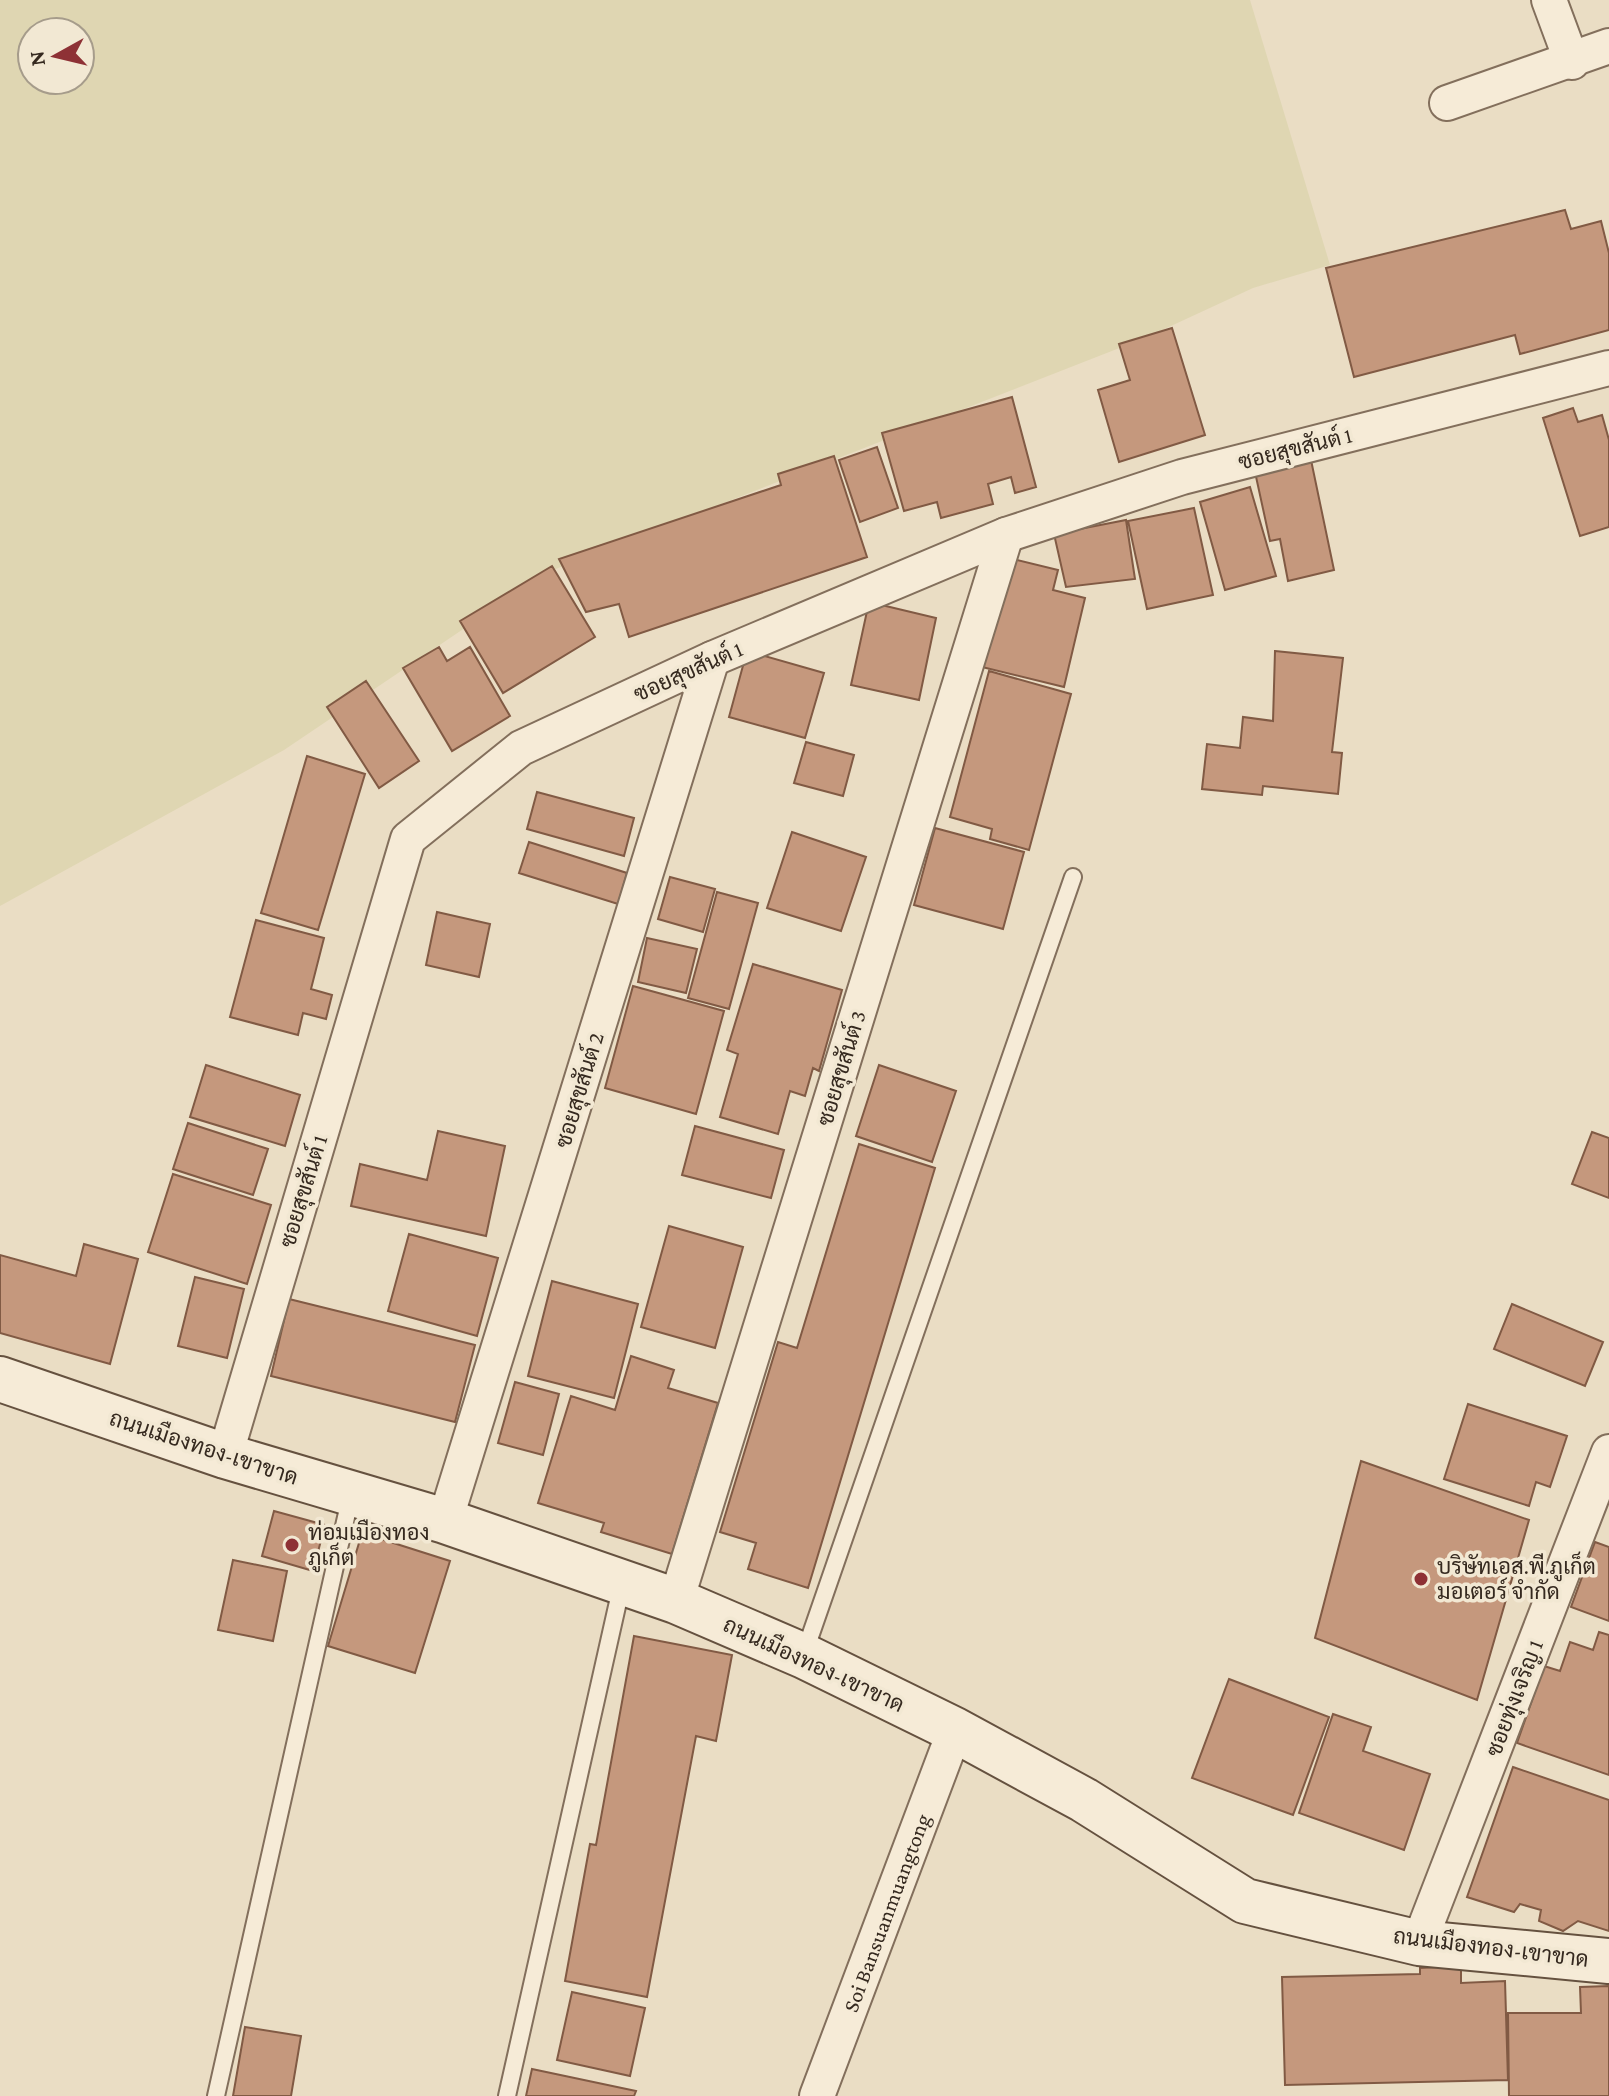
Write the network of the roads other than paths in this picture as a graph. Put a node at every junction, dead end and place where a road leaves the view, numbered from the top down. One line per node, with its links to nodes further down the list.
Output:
1 (1549, 0): 3 (street)
2 (1609, 46): 3 (street)
3 (1572, 62): 4 (street)
4 (1447, 103)
5 (1609, 368): 6 (street, ซอยสุขสันต์ 1)
6 (1006, 535): 7 (street, ซอยสุขสันต์ 1); 15 (street, ซอยสุขสันต์ 3)
7 (712, 659): 11 (street, ซอยสุขสันต์ 1); 13 (street, ซอยสุขสันต์ 2)
8 (1073, 877): 16 (lane)
9 (0, 1379): 11 (street, ถนนเมืองทอง-เขาขาด)
10 (1609, 1452): 18 (street, ซอยทุ่งเจริญ 1)
11 (225, 1456): 12 (street, ถนนเมืองทอง-เขาขาด)
12 (351, 1493): 13 (street, ถนนเมืองทอง-เขาขาด); 20 (lane)
13 (445, 1521): 14 (street, ถนนเมืองทอง-เขาขาด)
14 (622, 1583): 15 (street, ถนนเมืองทอง-เขาขาด); 21 (lane)
15 (676, 1601): 16 (street, ถนนเมืองทอง-เขาขาด)
16 (804, 1656): 17 (street, ถนนเมืองทอง-เขาขาด)
17 (955, 1730): 18 (street, ถนนเมืองทอง-เขาขาด); 22 (street, Soi Bansuanmuangtong)
18 (1419, 1943): 19 (street, ถนนเมืองทอง-เขาขาด)
19 (1609, 1961)
20 (216, 2096)
21 (507, 2096)
22 (817, 2096)

